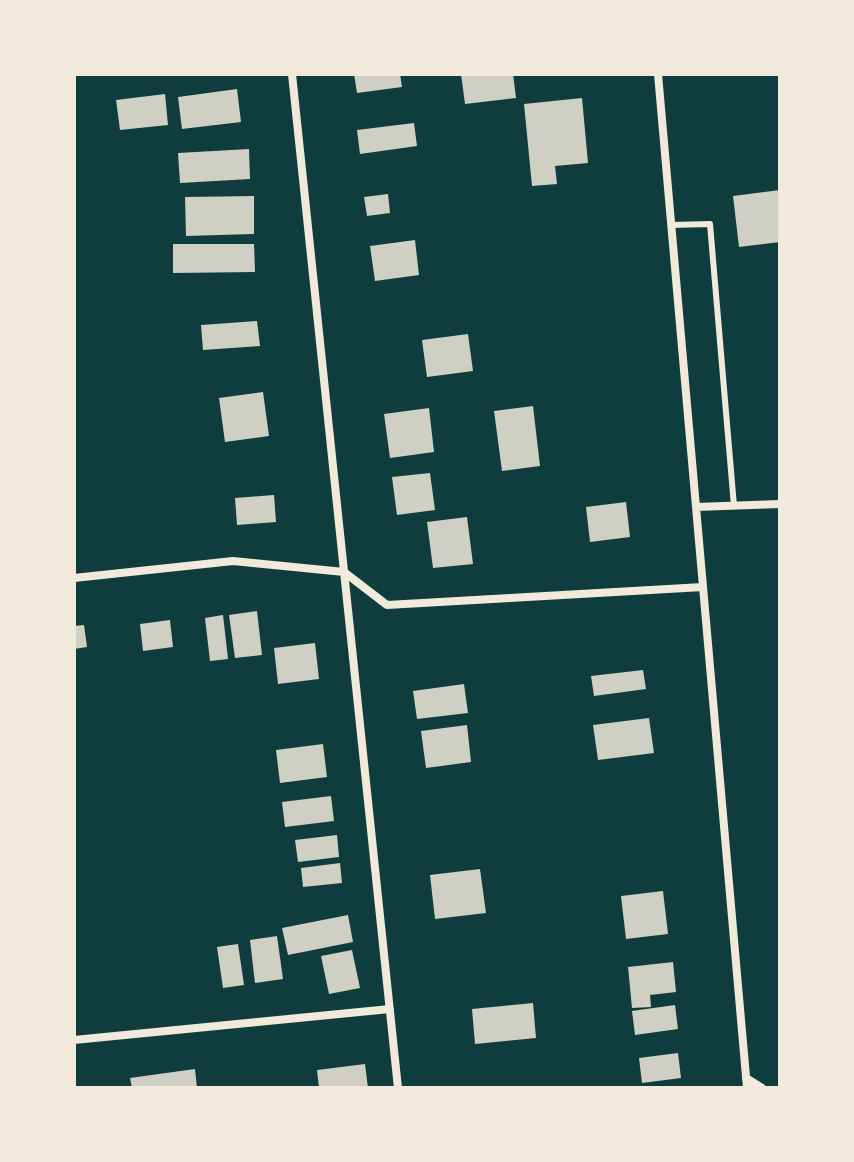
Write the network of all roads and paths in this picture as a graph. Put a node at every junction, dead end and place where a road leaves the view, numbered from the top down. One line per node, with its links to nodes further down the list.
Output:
1 (292, 74): 7 (street)
2 (658, 74): 3 (street)
3 (671, 225): 5 (lane); 6 (street)
4 (780, 504): 5 (street)
5 (734, 506): 6 (street)
6 (696, 507): 9 (street)
7 (344, 572): 8 (street); 9 (street); 10 (street)
8 (74, 578)
9 (703, 587): 12 (street)
10 (390, 1009): 11 (street); 13 (street)
11 (74, 1040)
12 (746, 1078): 14 (street); 15 (street)
13 (398, 1088)
14 (747, 1088)
15 (762, 1088)

